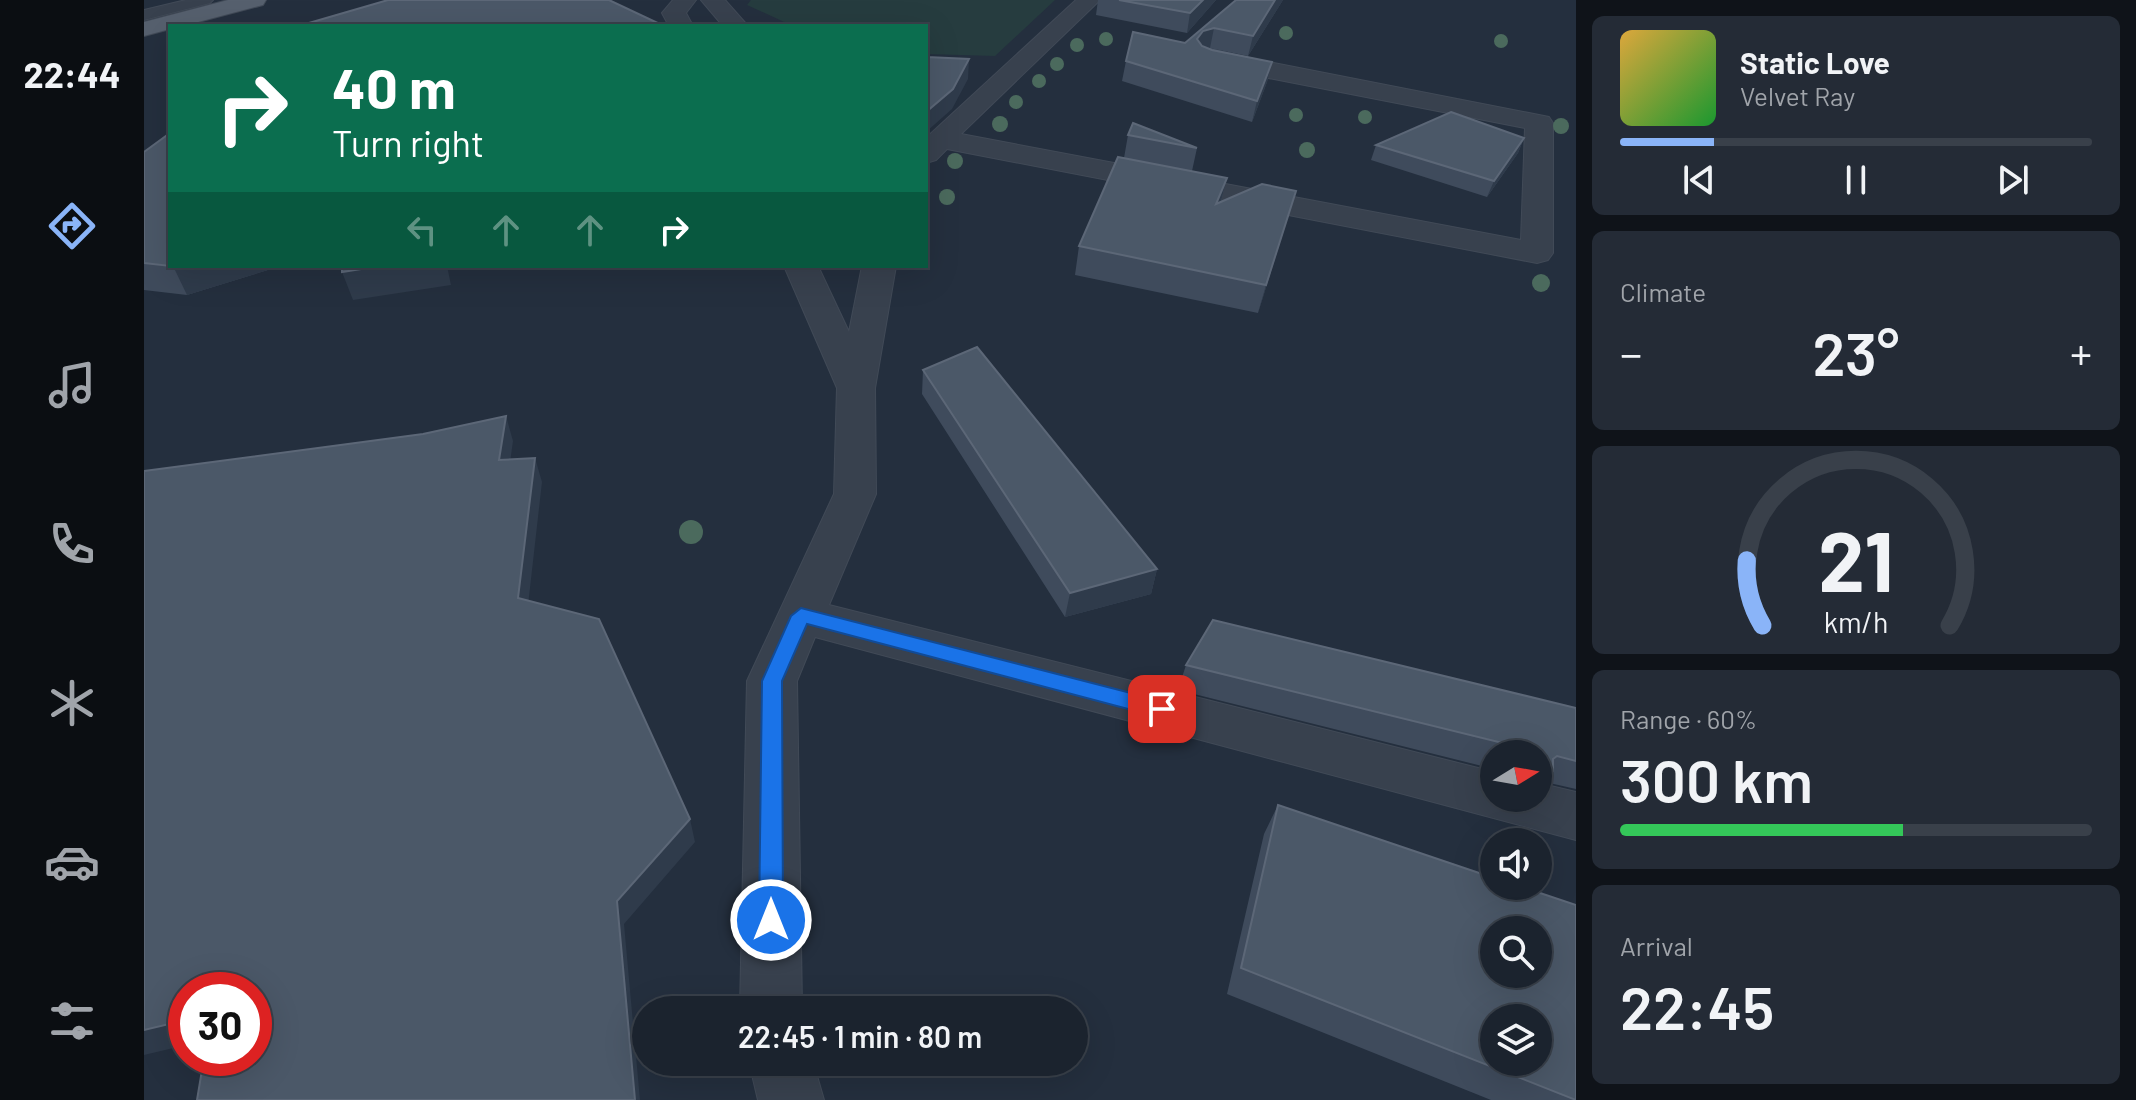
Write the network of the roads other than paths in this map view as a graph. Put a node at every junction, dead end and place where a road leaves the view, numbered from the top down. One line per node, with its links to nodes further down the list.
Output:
1 (183, 0): 7 (lane)
2 (205, 0): 8 (lane)
3 (255, 0): 11 (main road)
4 (685, 0): 9 (street)
5 (712, 0): 10 (street)
6 (1089, 0): 14 (street)
7 (144, 9)
8 (144, 15)
9 (680, 24)
10 (734, 24)
11 (144, 29)
12 (1209, 59): 15 (street)
13 (983, 69): 14 (street)
14 (1012, 71): 15 (street)
15 (934, 147)
16 (802, 268): 18 (street)
17 (879, 268): 18 (street)
18 (856, 388): 19 (street)
19 (801, 616): 20 (street); 23 (street)
20 (1480, 791)
21 (1552, 810): 22 (street)
22 (1576, 816)
23 (771, 996)
24 (785, 1076): 25 (street)
25 (791, 1100)

